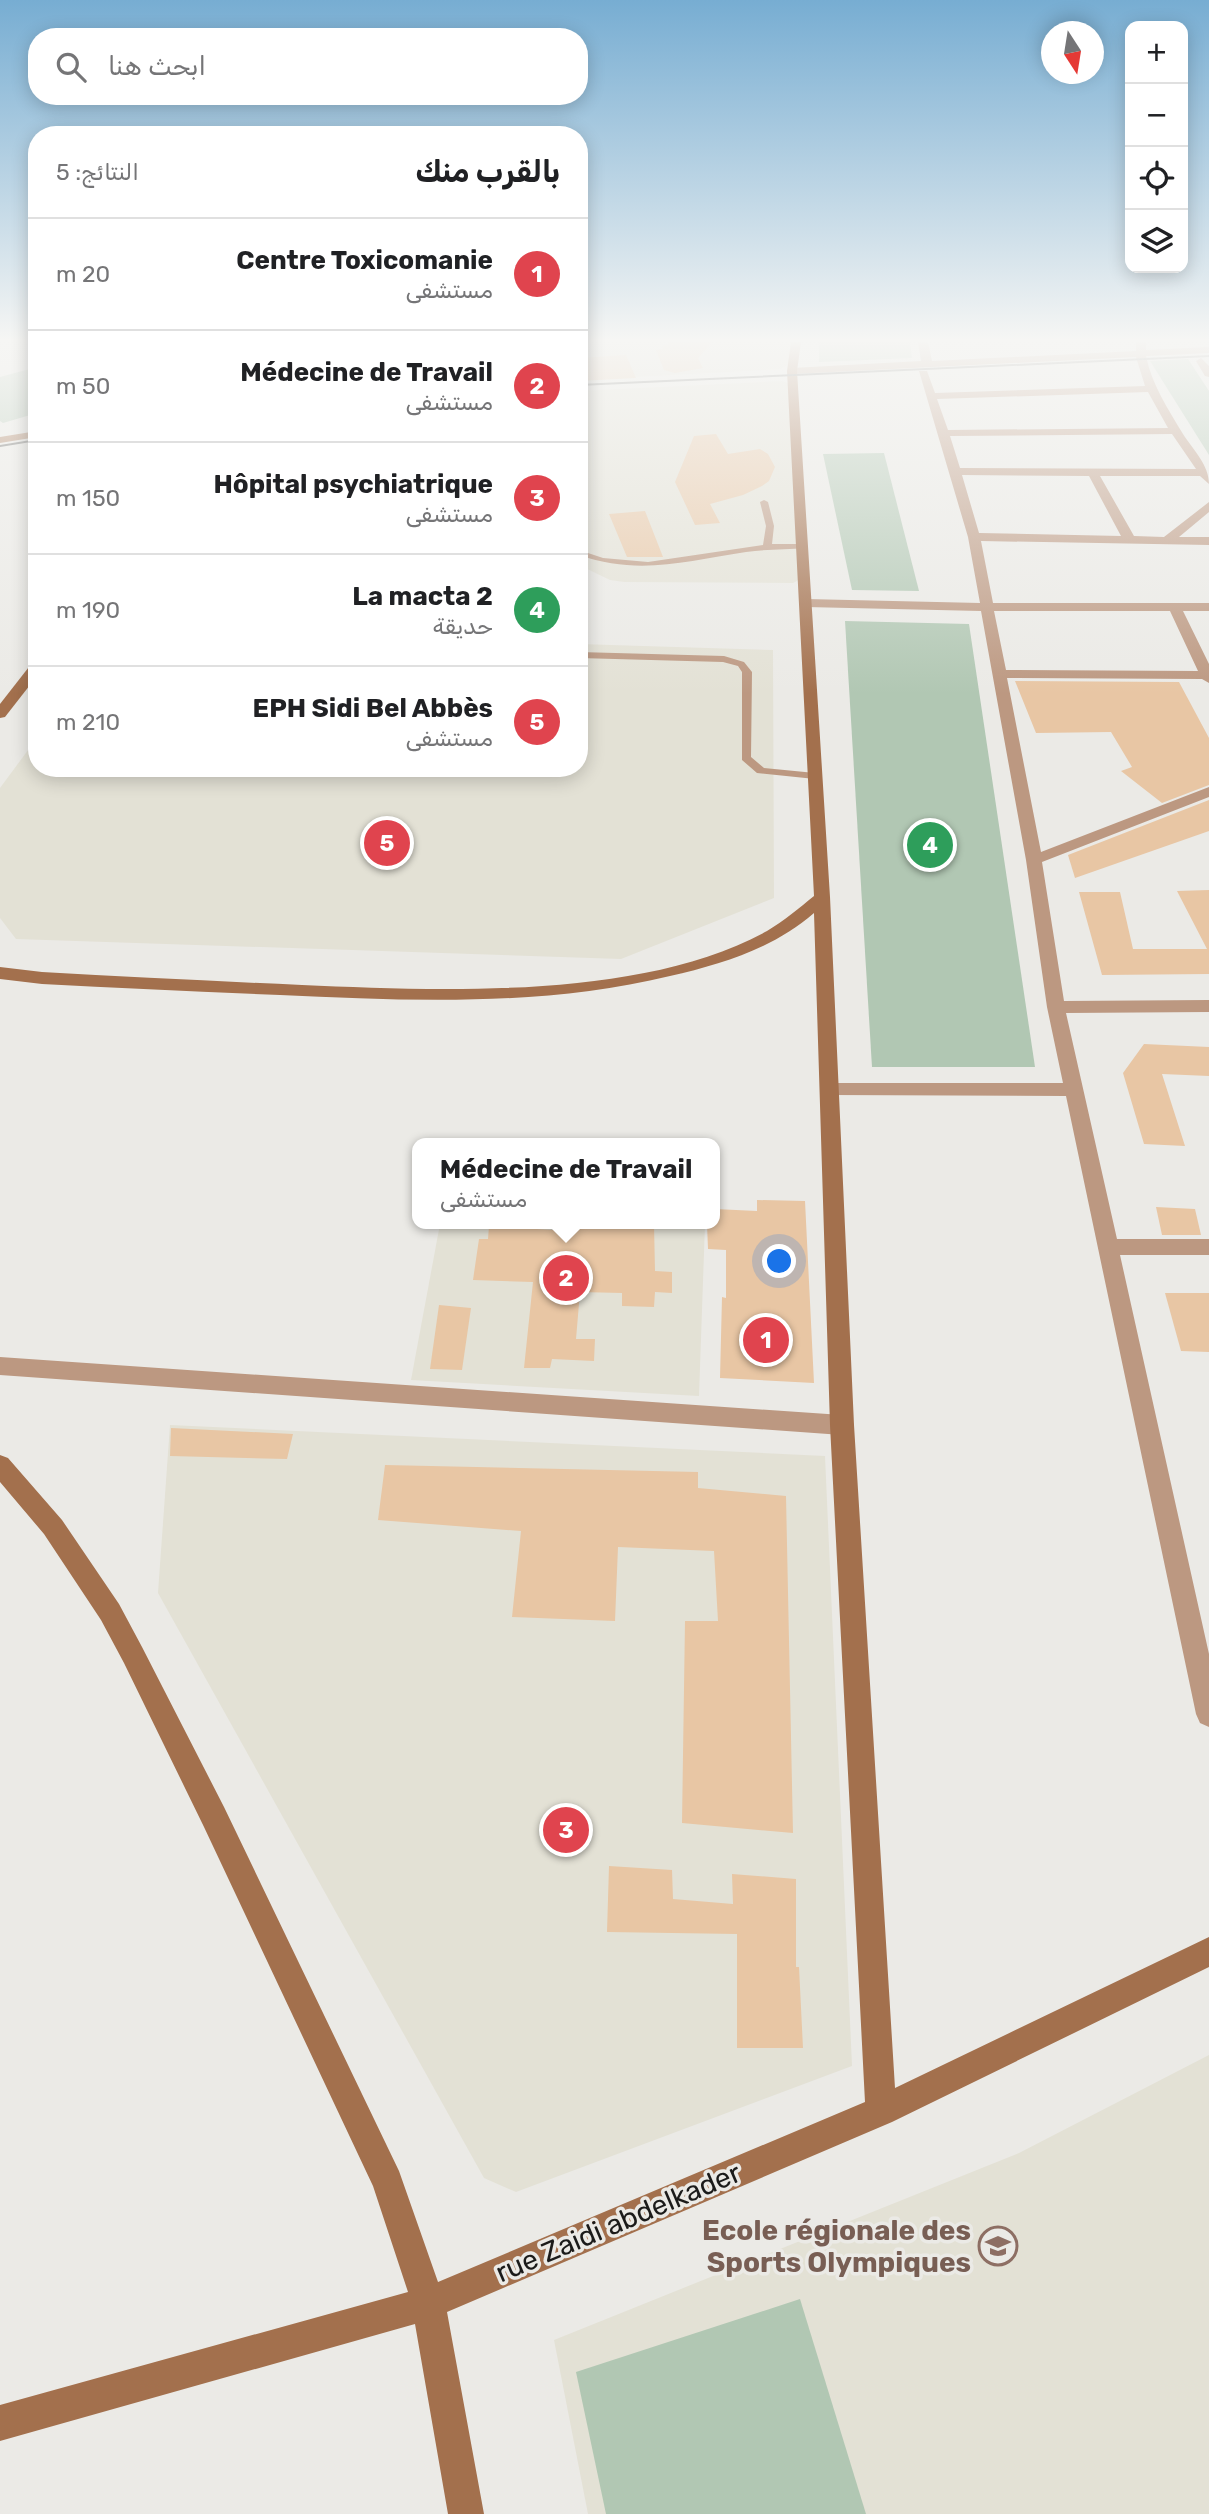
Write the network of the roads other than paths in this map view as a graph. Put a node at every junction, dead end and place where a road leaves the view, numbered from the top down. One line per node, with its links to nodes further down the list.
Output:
1 (798, 459): 13 (main road)
2 (952, 459): 4 (street)
3 (1195, 459): 6 (street)
4 (955, 471): 5 (street); 9 (street)
5 (1093, 473): 6 (street); 10 (street)
6 (1207, 476)
7 (764, 502): 14 (lane)
8 (1209, 506): 11 (street)
9 (974, 537): 10 (street); 17 (street)
10 (1129, 539): 11 (street)
11 (1167, 540): 12 (street)
12 (1209, 541)
13 (803, 546): 14 (lane); 16 (main road)
14 (767, 547): 15 (lane)
15 (588, 554)
16 (806, 603): 17 (street); 26 (main road)
17 (987, 607): 18 (street); 21 (street)
18 (1175, 607): 19 (street); 23 (street)
19 (1209, 607)
20 (588, 655): 26 (lane)
21 (999, 674): 23 (street); 28 (street)
22 (28, 676): 24 (main road)
23 (1208, 677)
24 (5, 702): 25 (main road)
25 (0, 714)
26 (816, 776): 29 (main road)
27 (1209, 792): 28 (street)
28 (1034, 860): 34 (street)
29 (822, 897): 31 (main road); 35 (main road)
30 (0, 974): 31 (main road)
31 (43, 978): 32 (main road)
32 (0, 982)
33 (1209, 1006): 34 (street)
34 (1056, 1007): 36 (street)
35 (829, 1089): 36 (street); 40 (main road)
36 (1072, 1090): 37 (street)
37 (1109, 1247): 38 (street); 42 (street)
38 (1209, 1247)
39 (0, 1366): 40 (street)
40 (842, 1424): 44 (main road)
41 (0, 1465): 45 (main road)
42 (1209, 1714)
43 (1209, 1952): 44 (main road, rue Zaidi abdelkader)
44 (881, 2111): 45 (main road, rue Zaidi abdelkader)
45 (428, 2303): 46 (main road, rue Zaidi abdelkader); 47 (main road)
46 (0, 2423)
47 (466, 2514)

